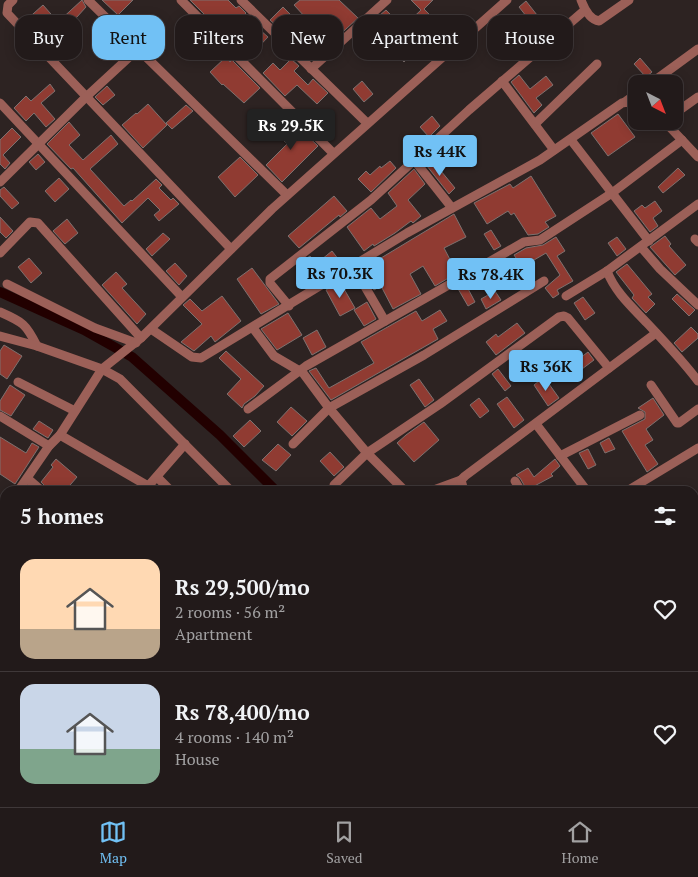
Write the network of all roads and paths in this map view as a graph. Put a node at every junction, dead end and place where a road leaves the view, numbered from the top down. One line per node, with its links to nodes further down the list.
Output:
1 (12, 0): 9 (street)
2 (88, 0): 11 (street)
3 (182, 0): 33 (street)
4 (241, 0): 16 (street)
5 (387, 0): 16 (street)
6 (581, 0): 10 (street)
7 (629, 0): 10 (street)
8 (501, 2): 26 (street)
9 (3, 7): 19 (street)
10 (585, 10): 18 (street)
11 (103, 15)
12 (698, 49): 17 (street)
13 (126, 60): 19 (street)
14 (149, 60): 38 (street)
15 (597, 64): 27 (street)
16 (311, 69): 26 (street)
17 (662, 75)
18 (502, 81): 27 (street); 35 (street)
19 (86, 97): 31 (street); 43 (street)
20 (698, 98): 25 (street)
21 (628, 100): 22 (street)
22 (625, 102): 24 (street); 29 (street)
23 (0, 103): 31 (street)
24 (628, 103)
25 (683, 108)
26 (367, 123): 33 (street)
27 (535, 124): 32 (street)
28 (673, 130): 30 (street)
29 (571, 140): 32 (street); 37 (street)
30 (682, 140): 34 (street); 37 (street)
31 (39, 144): 36 (street); 50 (street)
32 (554, 150): 40 (street)
33 (333, 153): 38 (street)
34 (698, 157)
35 (414, 160): 40 (street); 52 (street)
36 (0, 182)
37 (612, 193): 41 (street); 54 (street)
38 (287, 195): 43 (street)
39 (698, 204): 41 (street)
40 (452, 208): 45 (street)
41 (650, 241): 42 (street)
42 (640, 247): 46 (street); 51 (street)
43 (231, 249): 50 (street)
44 (0, 253): 59 (street)
45 (354, 266): 52 (street); 54 (street)
46 (607, 271): 49 (street); 57 (street)
47 (544, 280): 67 (street)
48 (7, 284): 59 (street)
49 (566, 296)
50 (182, 297): 55 (street)
51 (698, 305)
52 (289, 306): 56 (street)
53 (0, 312): 60 (street)
54 (385, 321): 63 (street)
55 (151, 328): 56 (street); 59 (street)
56 (253, 328): 63 (street)
57 (656, 333): 61 (street); 64 (street)
58 (0, 336): 60 (street)
59 (136, 342): 62 (street)
60 (37, 346): 62 (street)
61 (609, 368): 73 (street); 79 (street)
62 (102, 369): 70 (street); 75 (street)
63 (300, 370): 67 (street); 68 (street)
64 (698, 381)
65 (18, 382): 70 (street)
66 (651, 386): 69 (street)
67 (329, 408): 76 (street); 79 (street)
68 (248, 409)
69 (698, 409)
70 (75, 411): 74 (street)
71 (640, 415): 80 (street)
72 (0, 416): 77 (street)
73 (536, 424): 80 (street); 83 (street)
74 (60, 435): 77 (street); 88 (street)
75 (185, 444): 81 (street); 91 (street)
76 (293, 444)
77 (49, 446): 82 (street)
78 (698, 448): 97 (street)
79 (367, 453): 85 (street); 92 (street)
80 (560, 456): 96 (street)
81 (157, 477): 89 (street); 90 (street)
82 (28, 478): 86 (street); 87 (street)
83 (461, 480): 93 (street); 94 (street)
84 (515, 481): 95 (street)
85 (334, 485)
86 (22, 486)
87 (37, 486)
88 (143, 486)
89 (148, 486)
90 (166, 486)
91 (226, 486)
92 (400, 486)
93 (445, 486)
94 (463, 486)
95 (518, 486)
96 (582, 486)
97 (635, 486)

